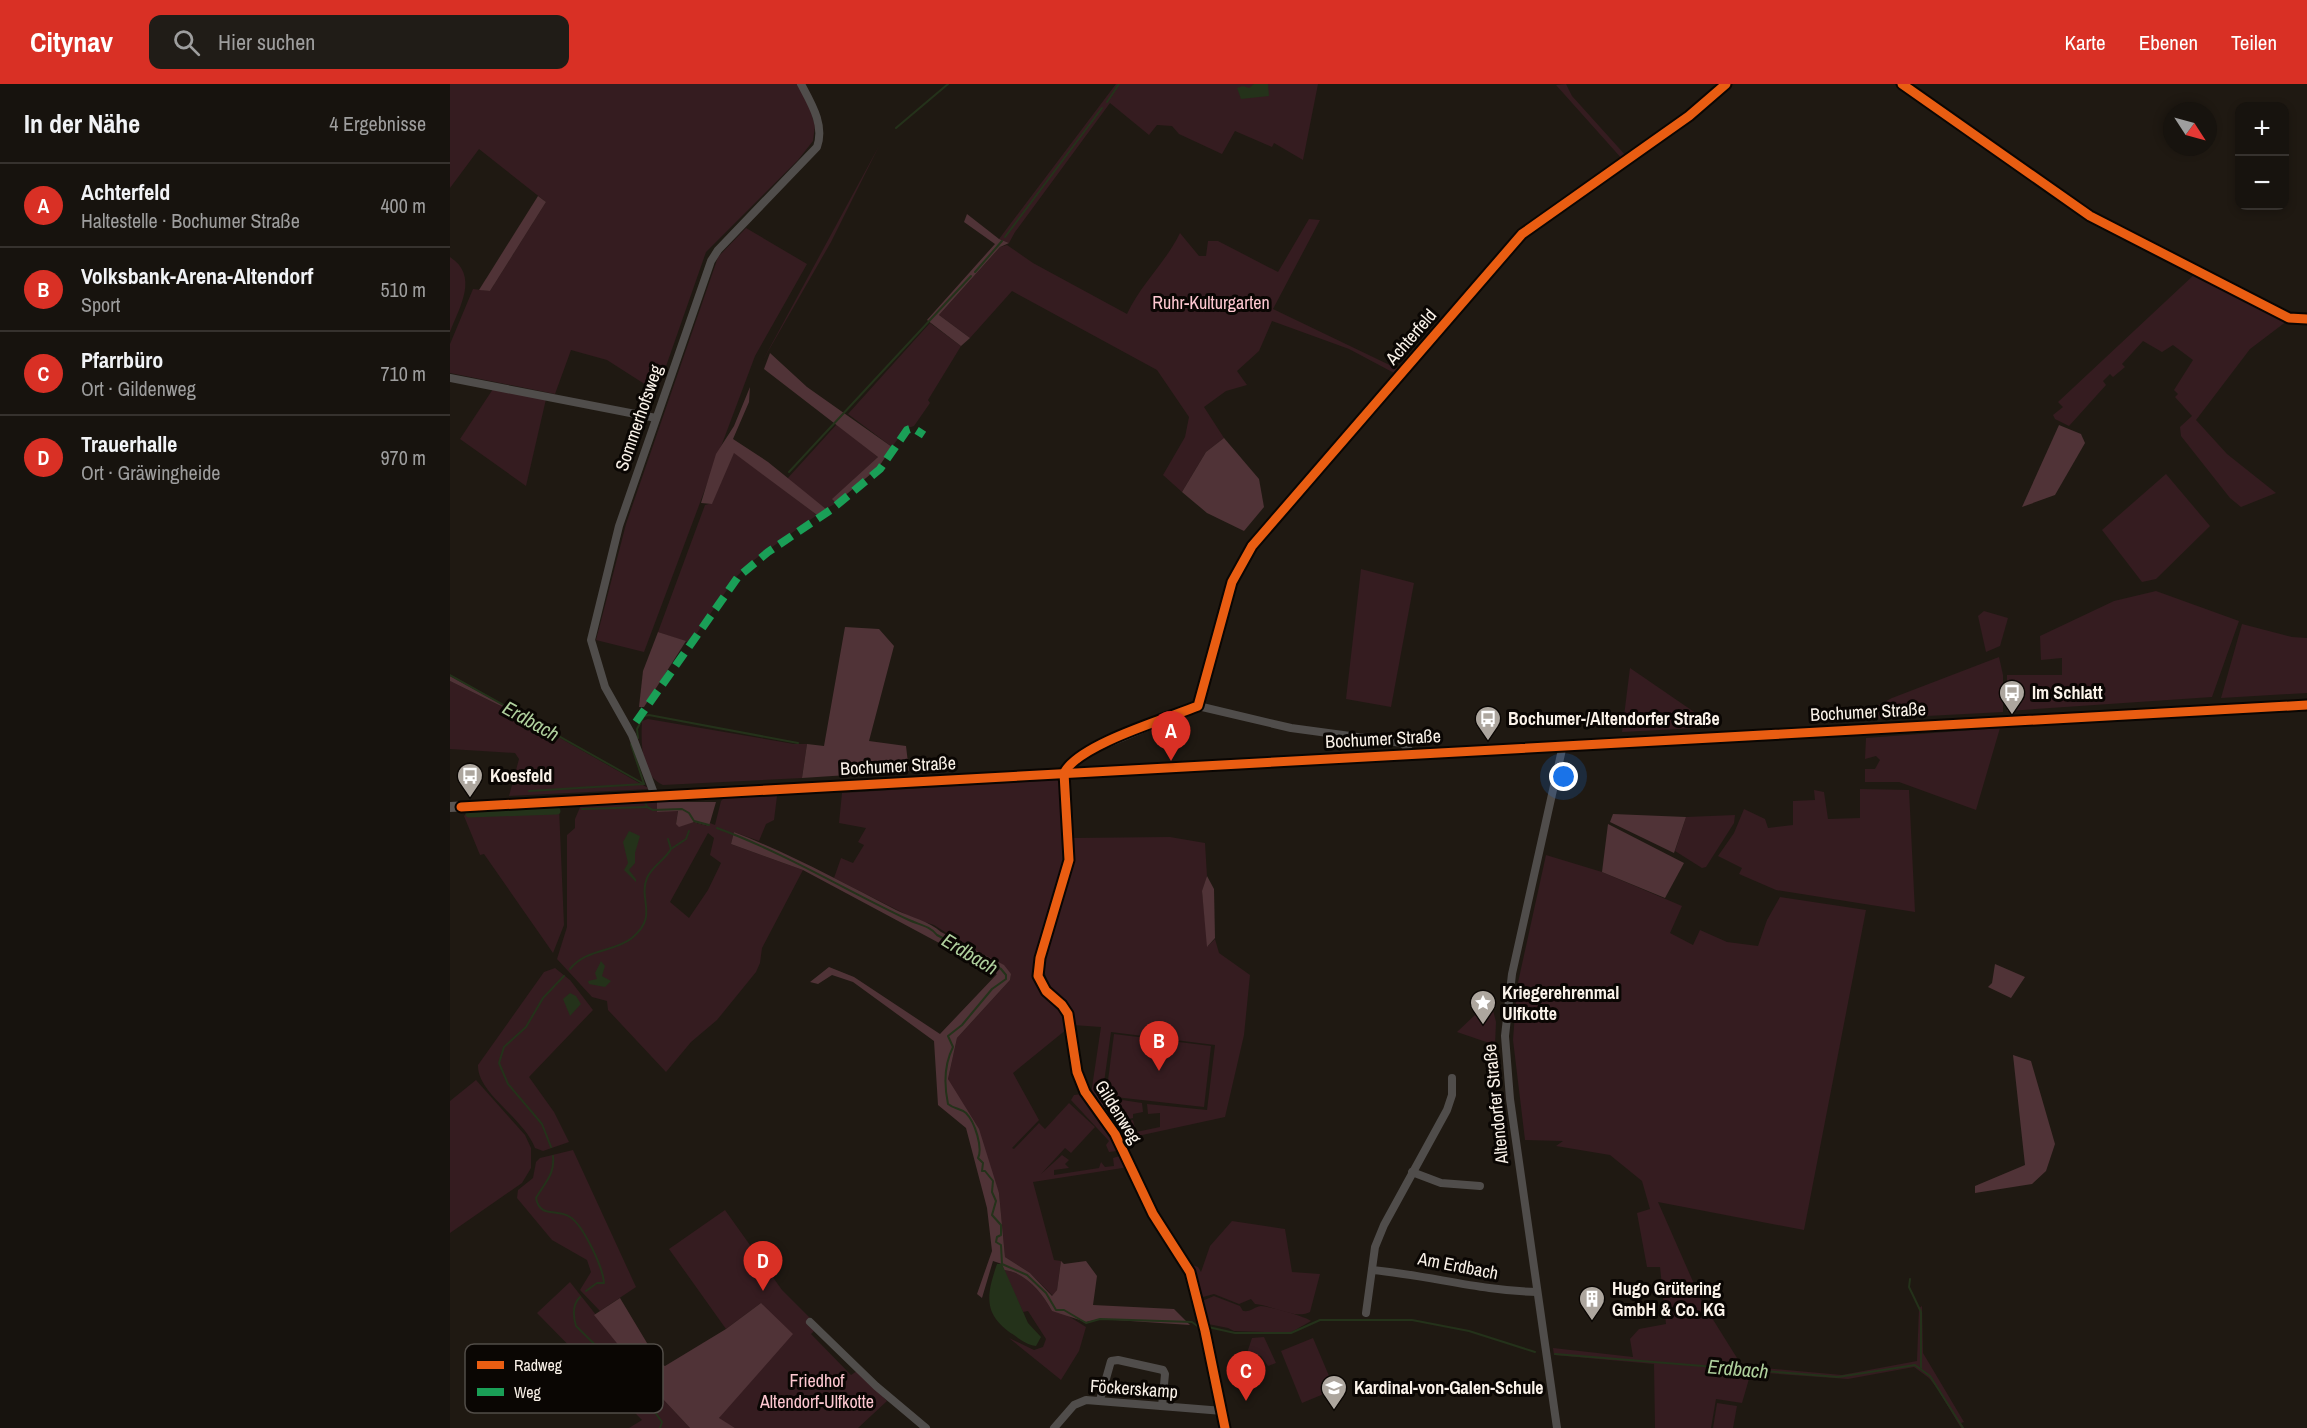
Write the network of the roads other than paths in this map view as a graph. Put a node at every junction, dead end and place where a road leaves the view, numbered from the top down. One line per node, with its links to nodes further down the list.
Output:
1 (801, 84): 6 (street, Sommerhofsweg)
2 (1726, 84): 8 (street, Achterfeld)
3 (1902, 84): 4 (street)
4 (2307, 319)
5 (450, 378): 6 (street)
6 (656, 418): 12 (street, Sommerhofsweg)
7 (2307, 705): 9 (main road, Bochumer Straße)
8 (1198, 706): 10 (street); 11 (street)
9 (1563, 745): 10 (main road, Bochumer Straße); 18 (street, Altendorfer Straße)
10 (1413, 754): 11 (main road, Bochumer Straße)
11 (1064, 773): 12 (main road, Bochumer Straße); 23 (street, Gildenweg)
12 (656, 796): 13 (main road, Bochumer Straße)
13 (455, 807)
14 (1452, 1078): 15 (street)
15 (1412, 1172): 16 (street); 17 (street)
16 (1480, 1186)
17 (1372, 1270): 18 (street, Am Erdbach); 19 (street)
18 (1537, 1292): 27 (street, Altendorfer Straße)
19 (1366, 1313)
20 (810, 1322): 24 (street)
21 (1100, 1400): 22 (street, Föckerskamp); 22 (street); 25 (street, Föckerskamp)
22 (1162, 1406): 23 (street, Föckerskamp)
23 (1223, 1411): 26 (street, Gildenweg)
24 (926, 1428)
25 (1054, 1428)
26 (1225, 1428)
27 (1557, 1428)

